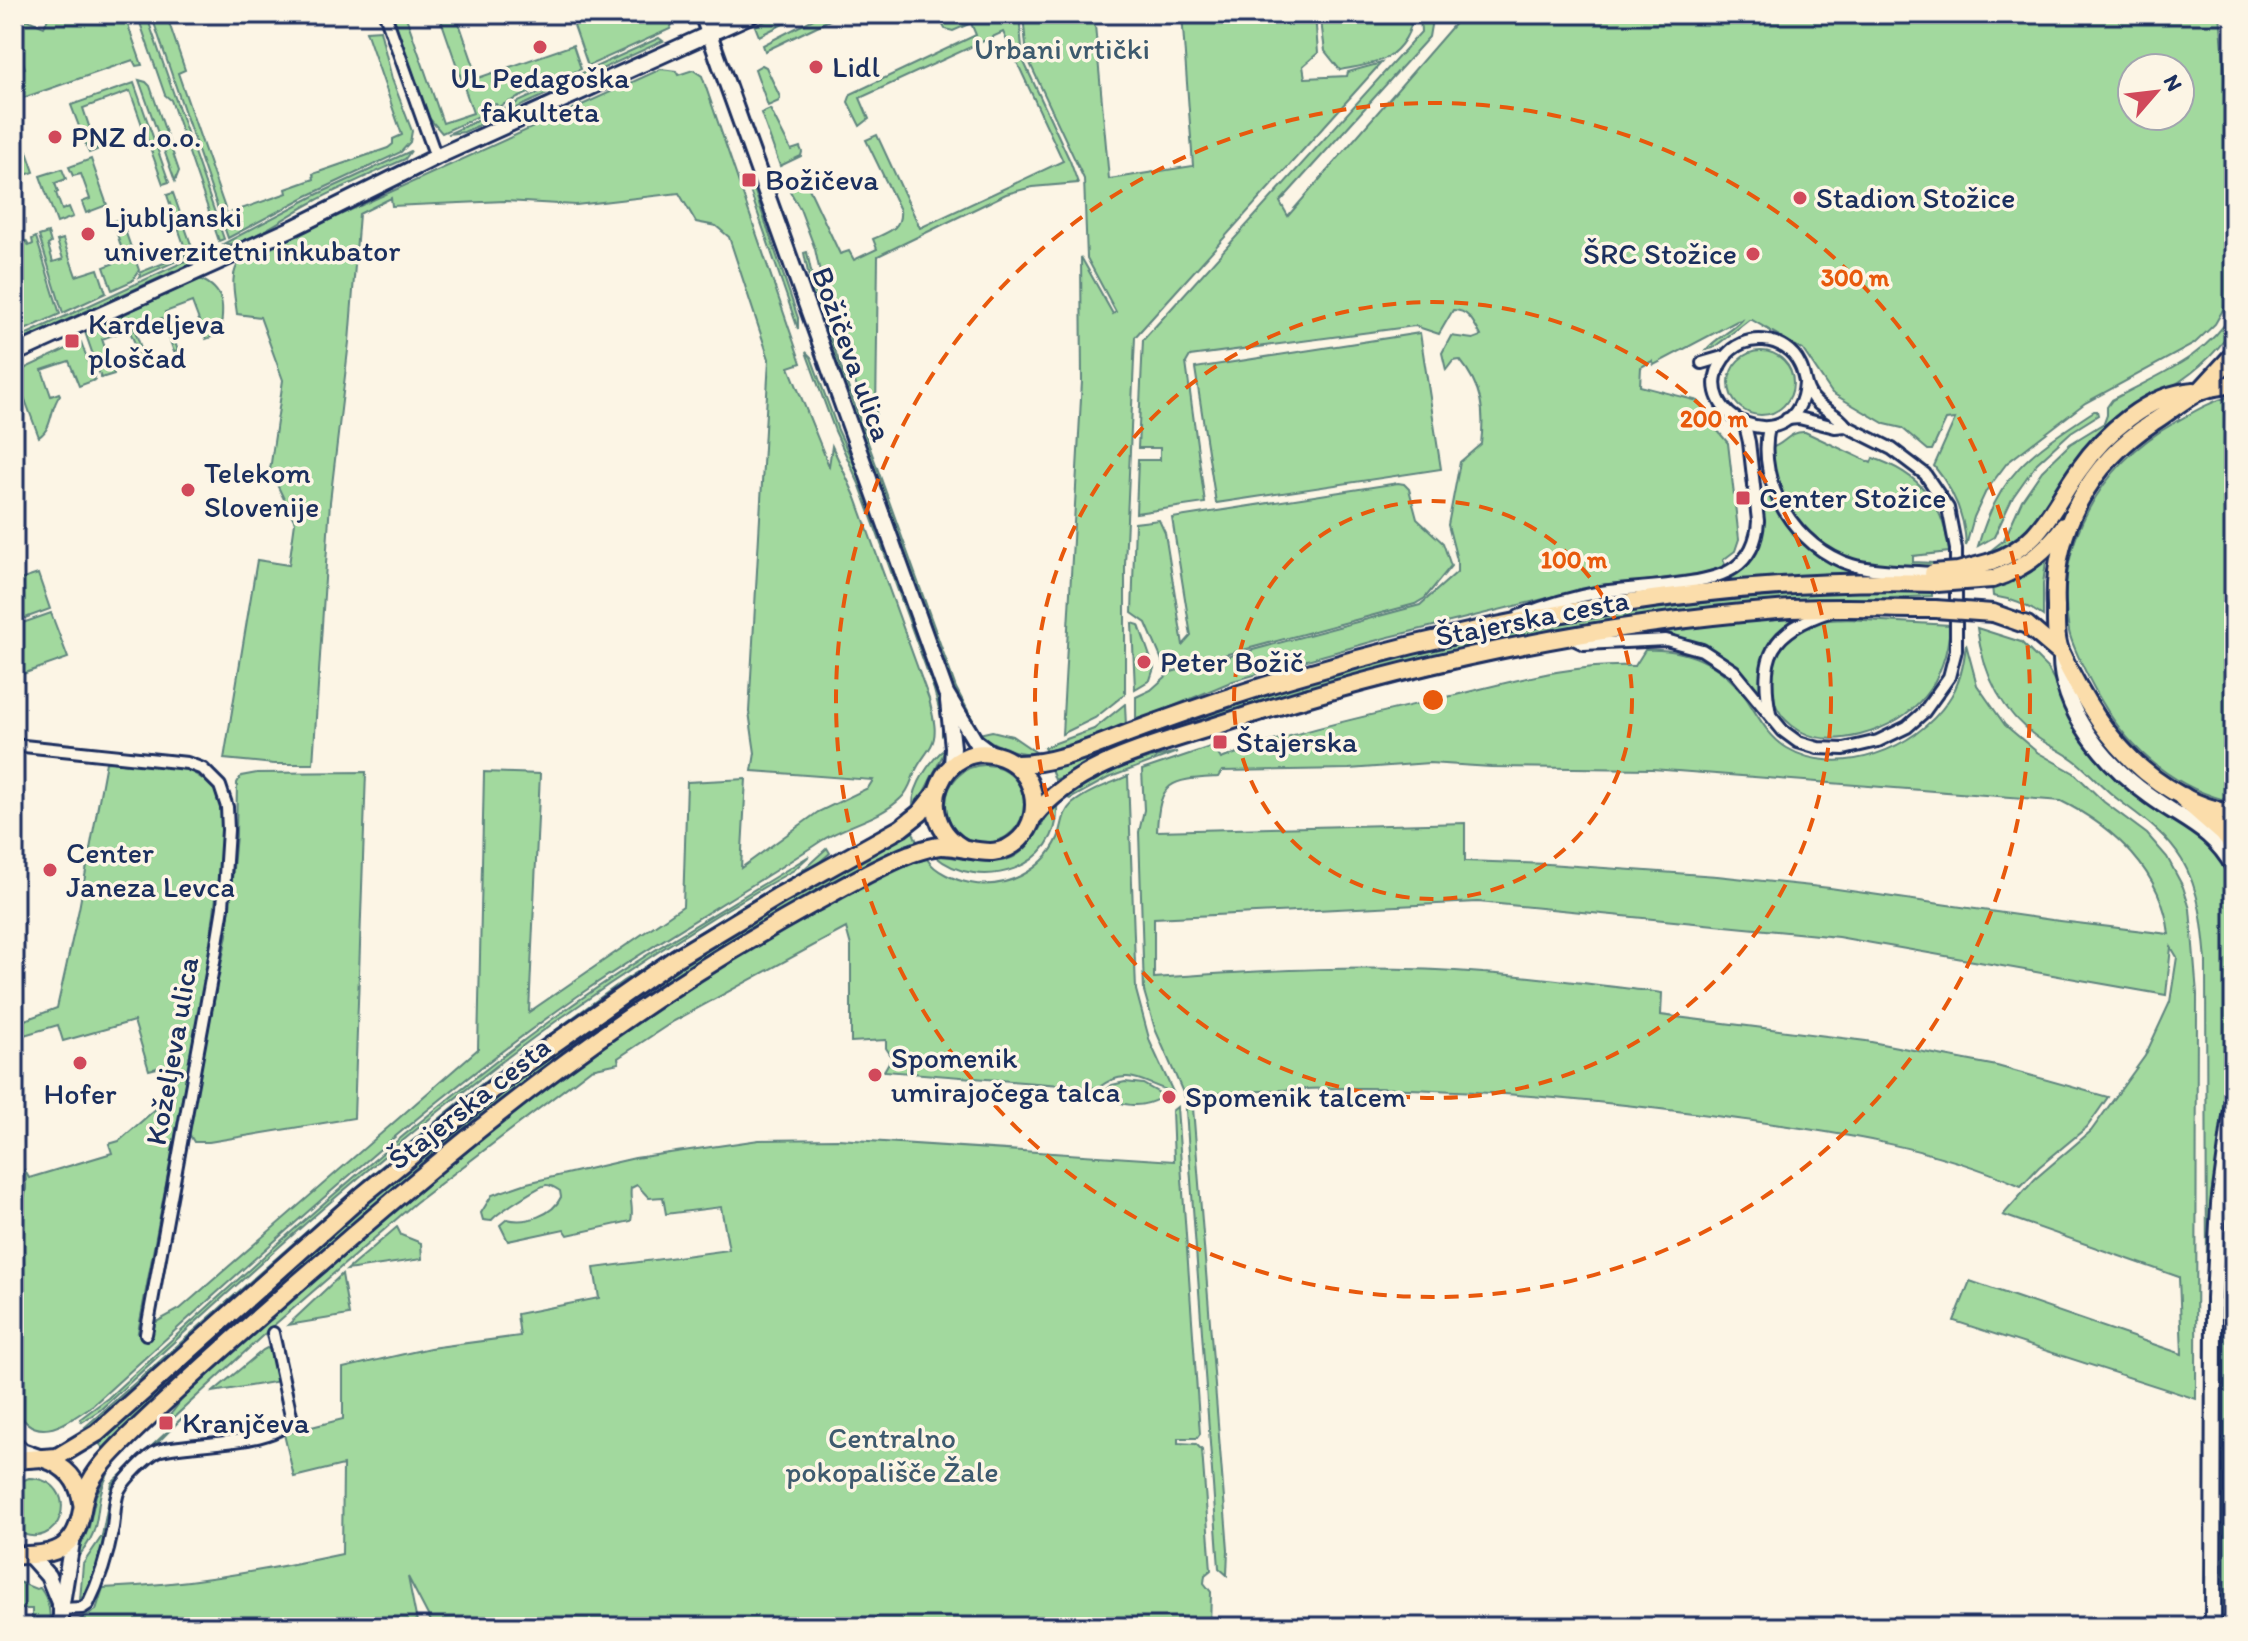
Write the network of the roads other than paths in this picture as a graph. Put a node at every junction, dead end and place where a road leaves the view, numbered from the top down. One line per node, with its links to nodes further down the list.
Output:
1 (385, 14): 5 (street)
2 (702, 14): 4 (street, Božičeva ulica)
3 (753, 14): 4 (street)
4 (709, 33): 5 (street); 24 (street, Božičeva ulica)
5 (436, 157): 6 (street)
6 (14, 354)
7 (2234, 354): 12 (main road)
8 (1726, 356): 9 (street); 10 (street); 14 (street)
9 (1702, 363)
10 (1805, 383): 13 (street); 15 (street)
11 (2234, 384): 12 (main road, Štajerska cesta)
12 (2200, 391): 17 (main road); 18 (main road, Štajerska cesta)
13 (1787, 419): 15 (street); 16 (street)
14 (1745, 425): 16 (street); 21 (street)
15 (1846, 426): 25 (street)
16 (1769, 427): 19 (street)
17 (2070, 518): 18 (main road, Štajerska cesta); 23 (main road)
18 (1991, 570): 19 (main road, Štajerska cesta, bridge)
19 (1934, 578): 21 (main road, Štajerska cesta)
20 (1842, 608): 22 (main road, Štajerska cesta); 23 (main road, Štajerska cesta, bridge); 25 (street)
21 (1487, 629): 28 (main road, Štajerska cesta)
22 (1567, 637): 25 (street); 33 (main road, Štajerska cesta)
23 (2061, 654): 31 (main road); 36 (street)
24 (946, 693): 27 (street, Božičeva ulica); 29 (street, Božičeva ulica)
25 (1771, 716)
26 (14, 745): 39 (street, Koželjeva ulica)
27 (992, 754): 28 (main road); 29 (main road)
28 (1015, 764): 33 (main road)
29 (952, 766): 30 (main road, Štajerska cesta)
30 (936, 793): 35 (main road); 41 (main road, Štajerska cesta)
31 (2183, 797): 32 (main road); 34 (highway)
32 (2234, 814)
33 (1033, 817): 35 (main road, Štajerska cesta)
34 (2234, 846)
35 (965, 849): 43 (main road, Štajerska cesta)
36 (2234, 868)
37 (2234, 1094): 48 (street)
38 (273, 1333): 46 (street)
39 (146, 1334)
40 (14, 1443): 41 (street)
41 (42, 1458): 42 (main road, Štajerska cesta); 43 (main road)
42 (14, 1460)
43 (82, 1506): 44 (main road, Štajerska cesta)
44 (73, 1536): 45 (main road); 46 (street)
45 (20, 1555): 46 (street)
46 (61, 1609): 47 (street)
47 (61, 1627)
48 (2213, 1627)

